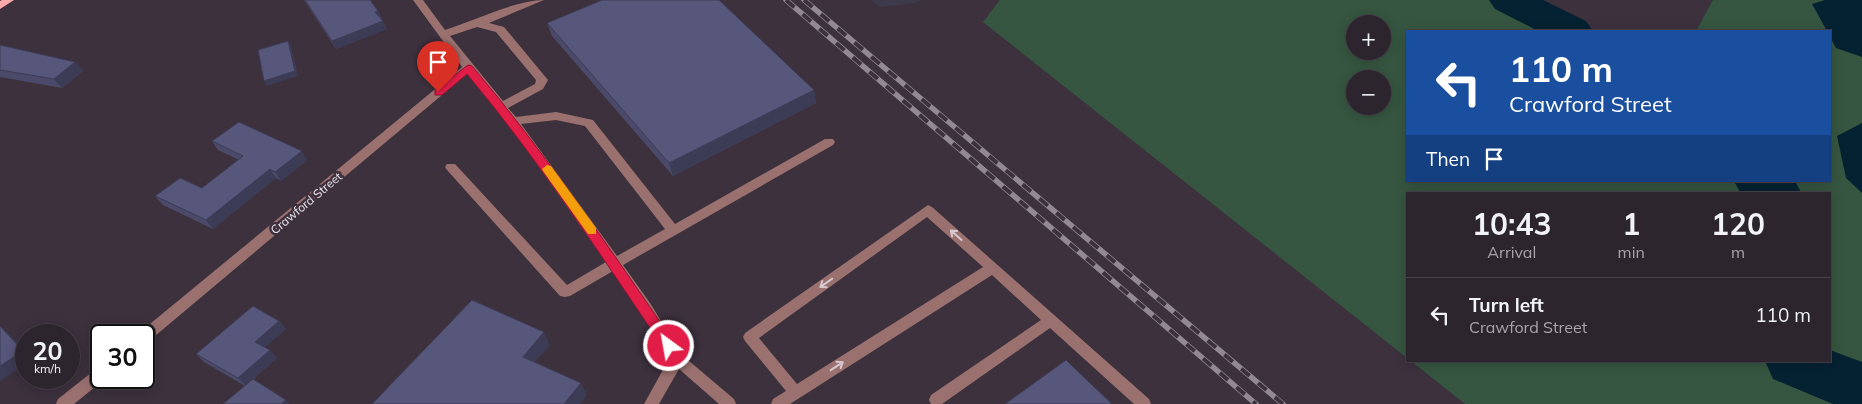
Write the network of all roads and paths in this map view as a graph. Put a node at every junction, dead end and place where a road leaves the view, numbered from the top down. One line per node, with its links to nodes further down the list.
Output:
1 (9, 0): 4 (main road)
2 (418, 0): 6 (street)
3 (539, 0): 5 (street)
4 (0, 6)
5 (477, 24): 6 (street); 8 (street)
6 (443, 34): 7 (street)
7 (468, 68): 8 (street); 16 (street, Crawford Street)
8 (501, 107): 9 (street)
9 (513, 122): 12 (street); 13 (street)
10 (829, 142): 12 (street)
11 (451, 167): 13 (street)
12 (673, 230): 13 (street)
13 (615, 264): 17 (street)
14 (992, 268): 15 (street); 19 (street, one-way to 14); 19 (street, one-way to 19)
15 (1051, 320): 20 (street); 25 (street)
16 (155, 328)
17 (677, 359): 22 (street); 23 (street)
18 (90, 381): 21 (street)
19 (796, 393): 24 (street)
20 (936, 400)
21 (63, 404)
22 (651, 404)
23 (728, 404)
24 (778, 404)
25 (1144, 404)

